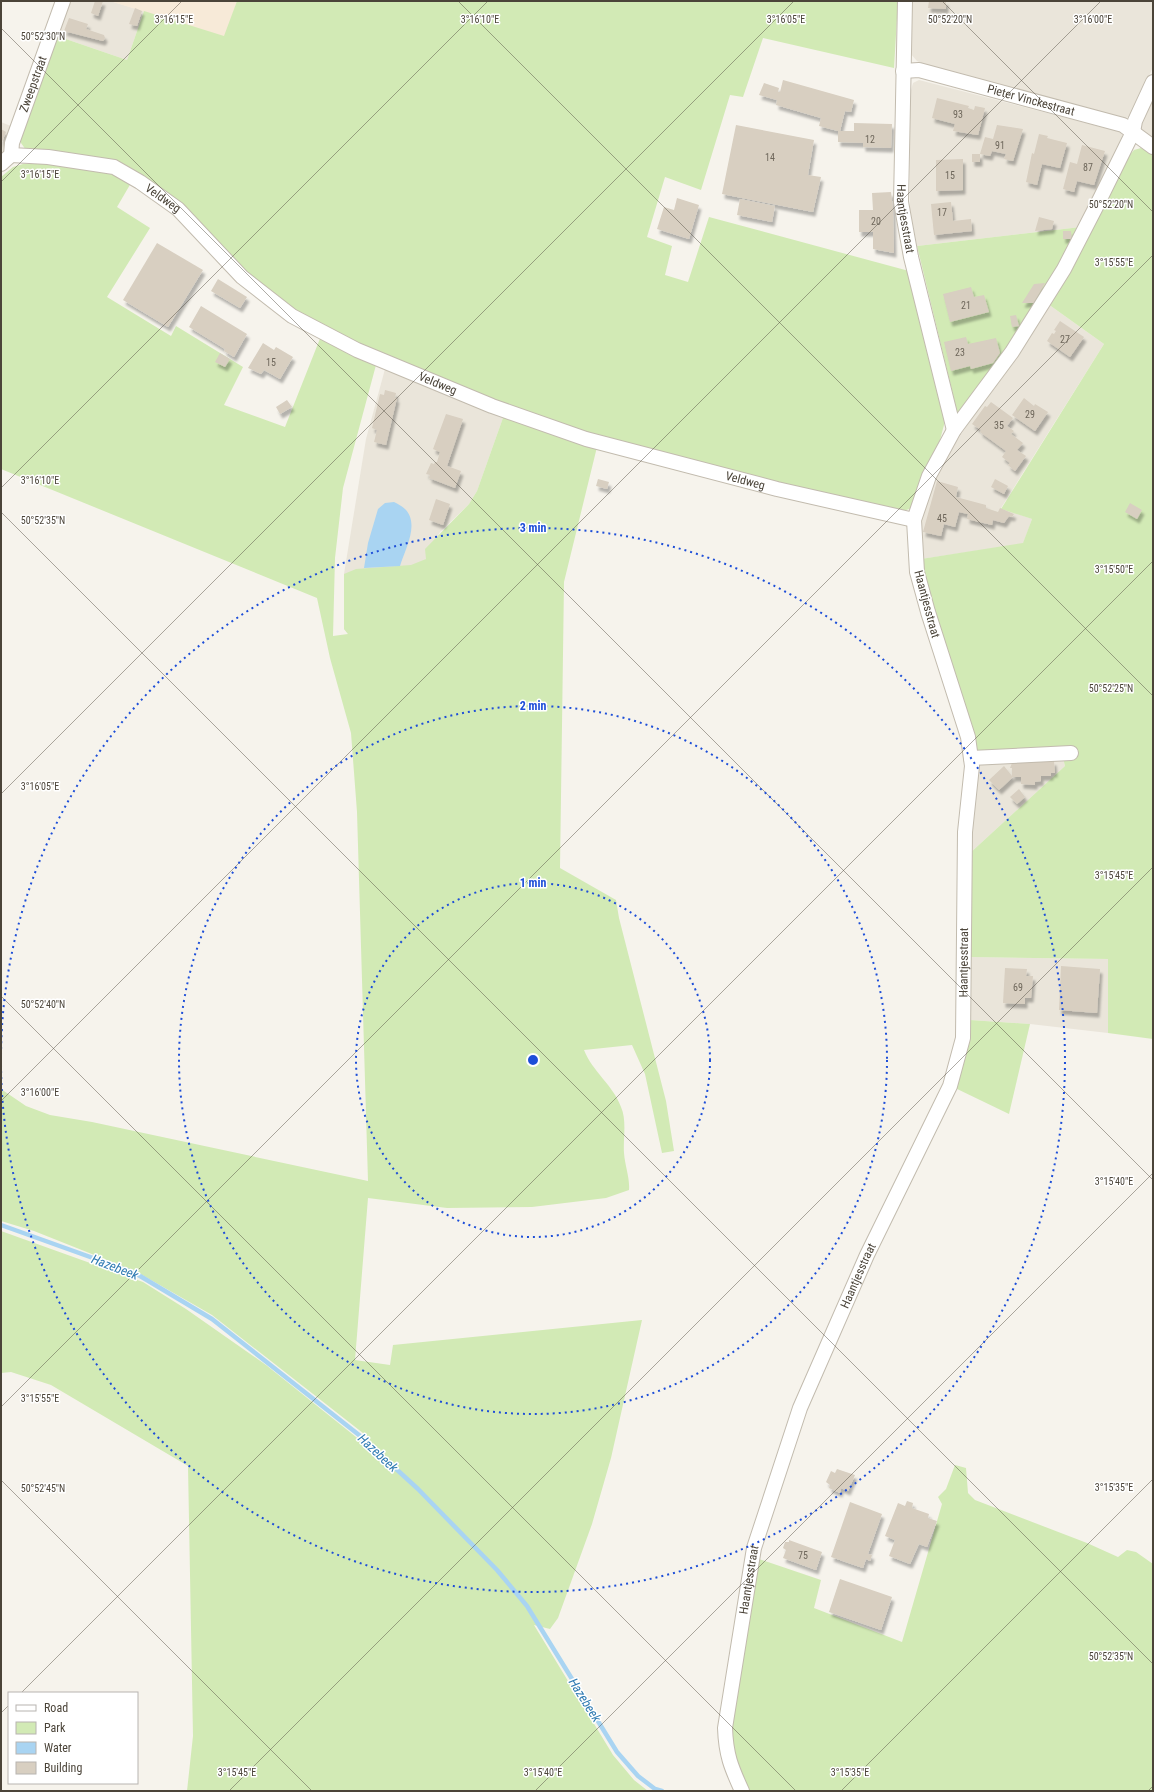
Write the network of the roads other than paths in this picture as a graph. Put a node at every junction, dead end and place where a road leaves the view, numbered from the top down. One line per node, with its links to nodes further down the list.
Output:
1 (63, 1): 7 (street, Zweepstraat)
2 (905, 1): 3 (street, Haantjesstraat)
3 (903, 71): 5 (street, Pieter Vinckestraat); 8 (street, Haantjesstraat)
4 (1153, 82): 5 (street, Haantjesstraat)
5 (1133, 132): 6 (street, Pieter Vinckestraat); 8 (street, Haantjesstraat)
6 (1153, 147)
7 (6, 160): 9 (street, Veldweg)
8 (954, 430): 9 (street, Haantjesstraat)
9 (914, 520): 11 (street, Haantjesstraat)
10 (1071, 753): 11 (street)
11 (971, 758): 12 (street, Haantjesstraat)
12 (742, 1791)

